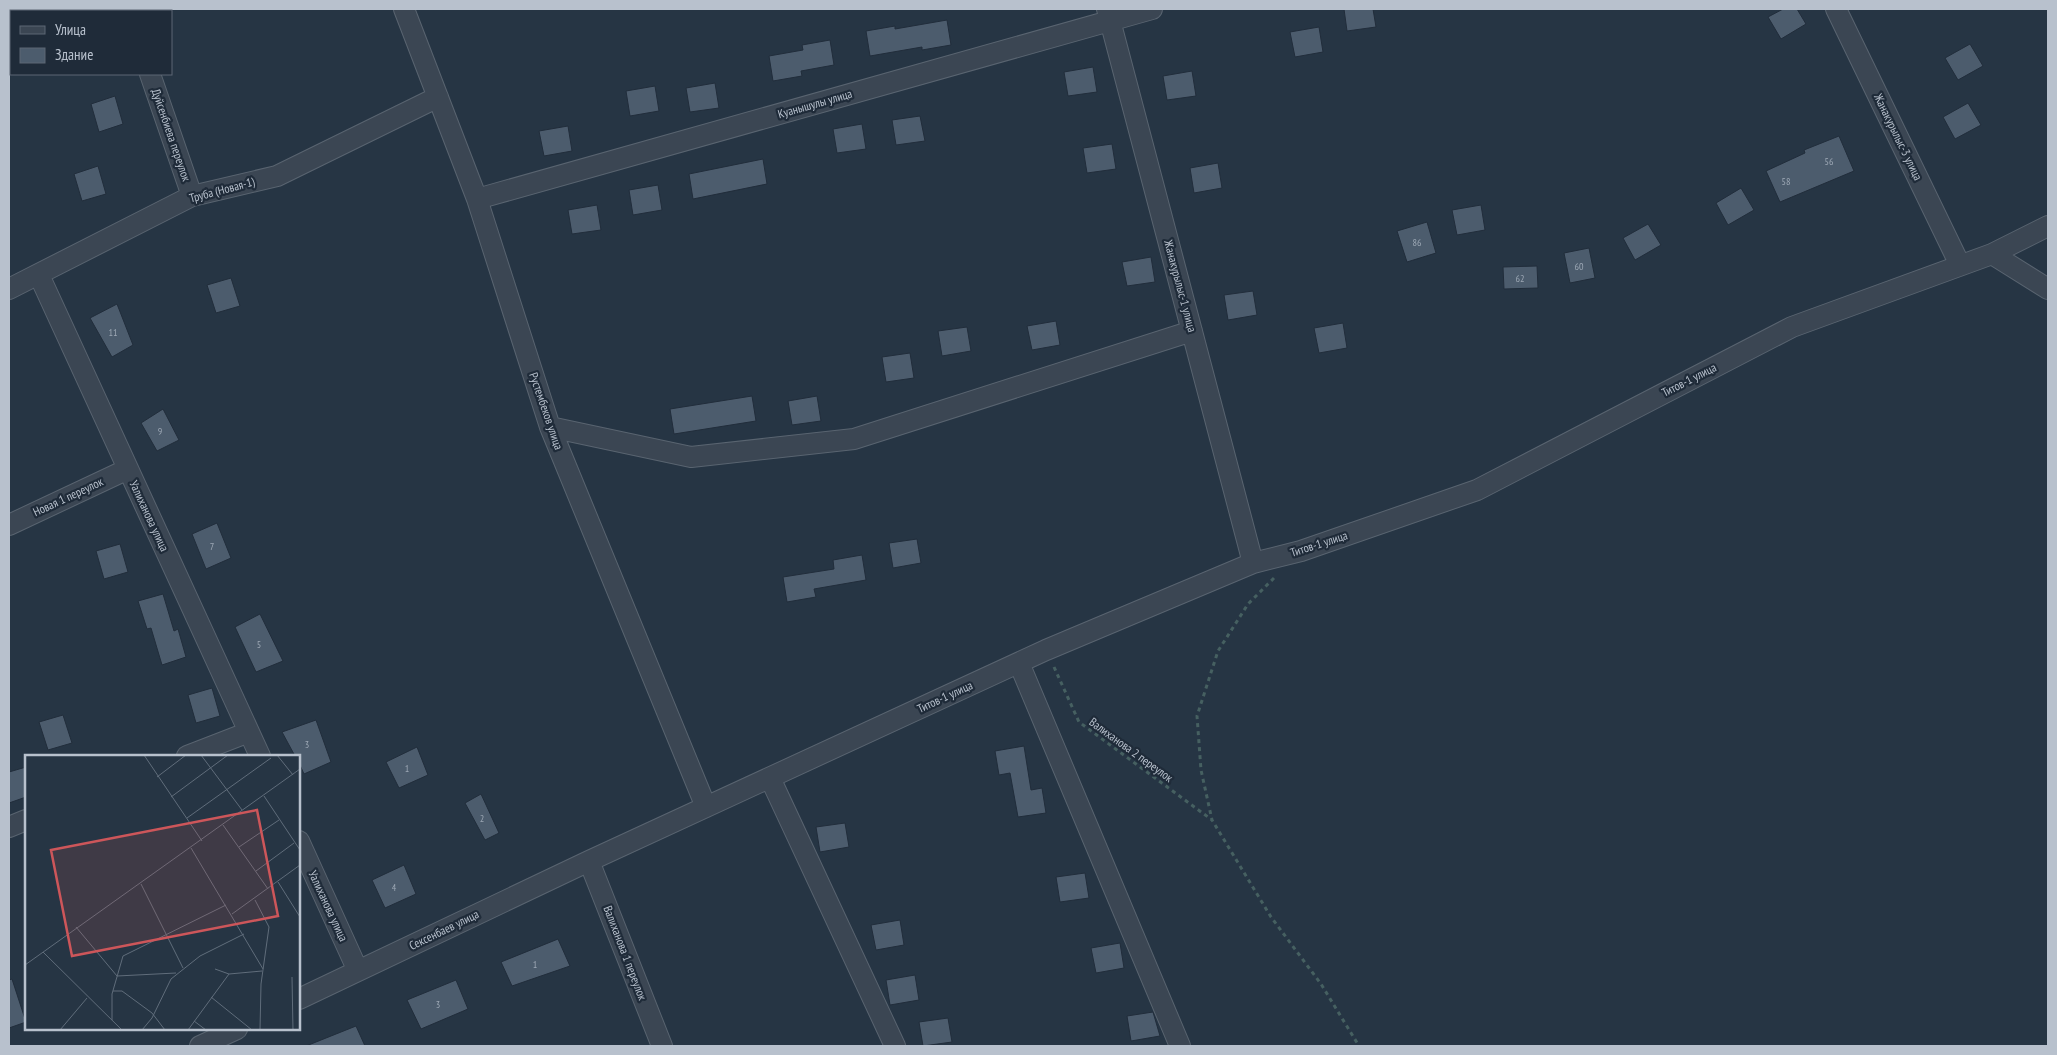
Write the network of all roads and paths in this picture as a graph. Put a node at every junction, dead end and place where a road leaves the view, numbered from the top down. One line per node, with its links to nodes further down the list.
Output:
1 (404, 9): 6 (street, Рустембеков улица)
2 (1152, 9): 4 (street, Куанышулы улица)
3 (1836, 9): 11 (street, Жанакурылыс-3 улица)
4 (1108, 14): 8 (street, Куанышулы улица); 15 (street, Жанакурылыс-1 улица)
5 (150, 75): 7 (street, Дуйсенбиева переулок)
6 (438, 97): 7 (street, Труба (Новая-1)); 8 (street, Рустембеков улица)
7 (192, 196): 12 (street, Труба (Новая-1))
8 (477, 199): 16 (street, Рустембеков улица)
9 (2048, 226): 10 (street, Титов-1 улица)
10 (1992, 254): 11 (street, Титов-1 улица); 14 (street)
11 (1960, 265): 19 (street, Титов-1 улица)
12 (39, 275): 13 (street, Труба (Новая-1)); 17 (street, Уалиханова улица)
13 (9, 289)
14 (2048, 289)
15 (1192, 331): 16 (street); 20 (street, Жанакурылыс-1 улица)
16 (550, 427): 27 (street, Рустембеков улица)
17 (128, 469): 18 (street, Новая 1 переулок); 23 (street, Уалиханова улица)
18 (9, 525)
19 (1301, 551): 20 (street, Титов-1 улица); 29 (path)
20 (1253, 563): 21 (street, Титов-1 улица)
21 (1046, 650): 22 (street, Титов-1 улица); 29 (path, Валиханова 2 переулок)
22 (1019, 663): 26 (street, Титов-1 улица); 39 (street)
23 (249, 732): 24 (street); 25 (street, Уалиханова улица)
24 (190, 755)
25 (260, 755)
26 (770, 778): 27 (street, Титов-1 улица); 38 (street)
27 (706, 807): 32 (street, Титов-1 улица)
28 (25, 820): 30 (street)
29 (1212, 820): 40 (path)
30 (9, 827)
31 (300, 843): 33 (street, Уалиханова улица)
32 (589, 861): 33 (street, Сексенбаев улица); 37 (street, Валиханова 1 переулок)
33 (358, 971): 34 (street, Сексенбаев улица)
34 (300, 999)
35 (235, 1030): 36 (street)
36 (200, 1046)
37 (662, 1046)
38 (895, 1046)
39 (1180, 1046)
40 (1360, 1046)

